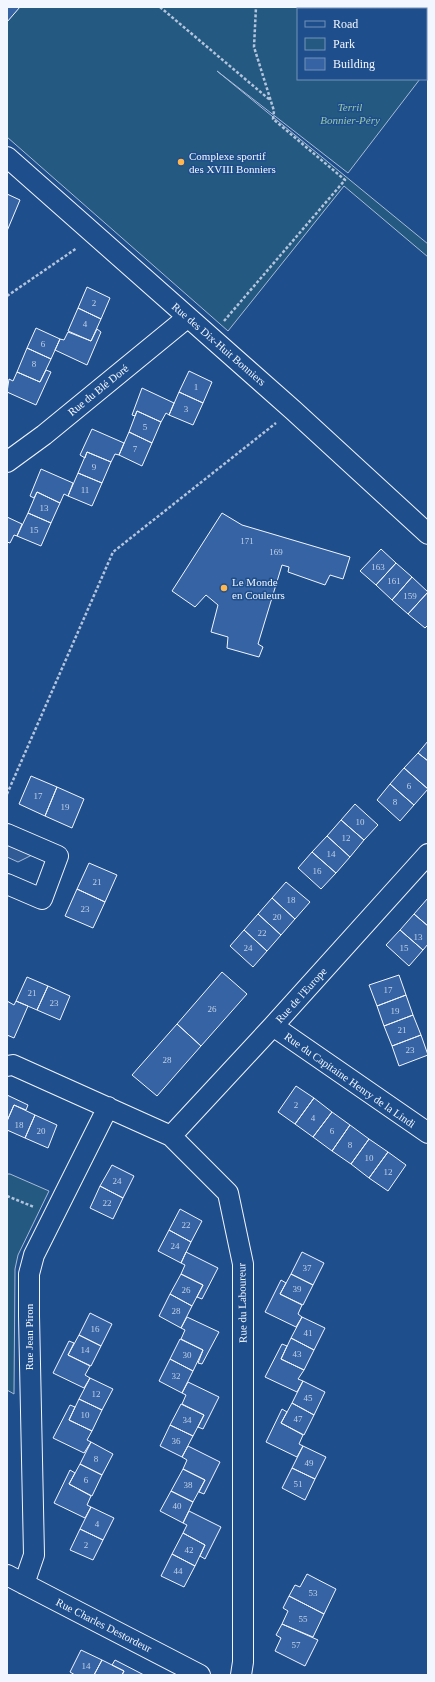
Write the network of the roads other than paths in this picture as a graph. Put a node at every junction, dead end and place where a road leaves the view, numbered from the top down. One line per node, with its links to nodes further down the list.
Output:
1 (7, 157): 2 (street, Rue des Dix-Huit Bonniers)
2 (188, 317): 3 (street, Rue du Blé Doré); 4 (street, Rue des Dix-Huit Bonniers)
3 (7, 462)
4 (428, 534)
5 (7, 834): 7 (street)
6 (428, 854): 8 (street, Rue de l'Europe)
7 (7, 884)
8 (273, 1026): 11 (street, Rue du Capitaine Henry de la Lindi); 12 (street, Rue de l'Europe)
9 (7, 1066): 10 (street, Rue du Laboureur)
10 (108, 1106): 12 (street, Rue du Laboureur); 13 (street, Rue Jean Piron)
11 (428, 1133)
12 (171, 1136): 15 (street, Rue du Laboureur)
13 (16, 1580): 14 (street, Rue Charles Destordeur)
14 (200, 1675)
15 (241, 1675)

